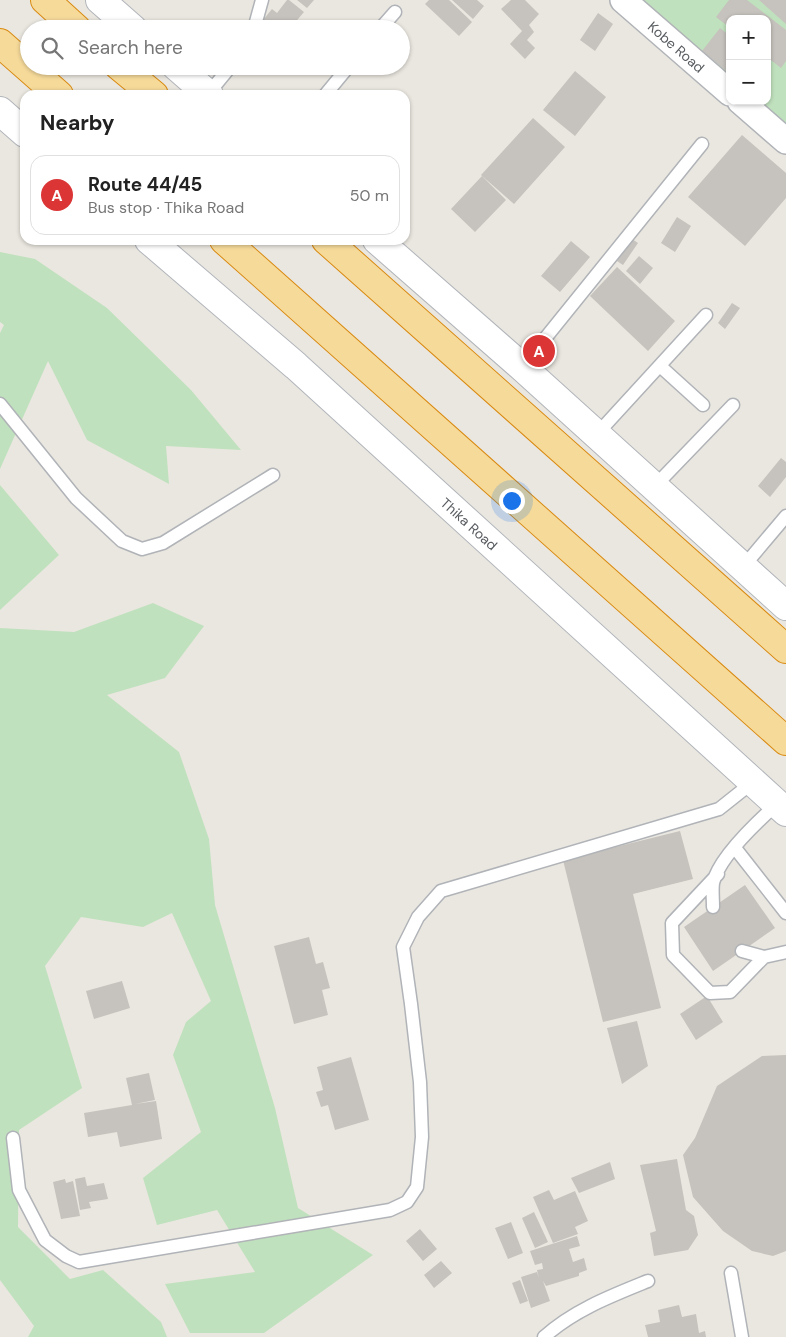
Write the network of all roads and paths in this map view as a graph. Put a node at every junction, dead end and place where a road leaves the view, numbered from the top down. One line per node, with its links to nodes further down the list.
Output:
1 (45, 0): 6 (highway)
2 (100, 0): 7 (main road)
3 (262, 0): 8 (lane)
4 (623, 0): 22 (street, Kobe Road)
5 (395, 12): 9 (lane)
6 (67, 20)
7 (123, 20)
8 (256, 20)
9 (388, 20)
10 (0, 43): 11 (highway)
11 (20, 61)
12 (36, 75): 17 (highway)
13 (130, 75): 18 (highway)
14 (186, 75): 19 (main road)
15 (223, 75): 20 (lane)
16 (342, 75): 21 (lane)
17 (53, 90)
18 (148, 90)
19 (203, 90)
20 (211, 90)
21 (329, 90)
22 (726, 90)
23 (745, 105): 26 (street)
24 (0, 111): 25 (main road)
25 (20, 129)
26 (786, 141)
27 (702, 144): 34 (lane)
28 (155, 245): 46 (main road, Thika Road)
29 (230, 245): 45 (highway)
30 (332, 245): 44 (highway)
31 (382, 245): 34 (main road)
32 (706, 315): 33 (lane)
33 (660, 366): 36 (lane); 38 (lane)
34 (522, 368): 38 (main road)
35 (0, 404): 39 (lane)
36 (703, 405)
37 (733, 405): 40 (lane)
38 (597, 434): 40 (main road)
39 (273, 475)
40 (654, 487): 42 (main road)
41 (786, 516): 42 (lane)
42 (743, 567): 43 (main road)
43 (786, 606)
44 (786, 649)
45 (786, 741)
46 (753, 782): 47 (main road, Thika Road); 55 (lane)
47 (782, 808): 48 (lane)
48 (735, 848): 49 (lane); 51 (lane)
49 (718, 874): 50 (lane); 54 (lane)
50 (713, 907)
51 (786, 912)
52 (742, 951): 54 (lane)
53 (786, 952): 54 (lane)
54 (764, 957)
55 (13, 1138)
56 (731, 1273): 59 (lane)
57 (648, 1281): 58 (lane)
58 (544, 1337)
59 (742, 1337)

